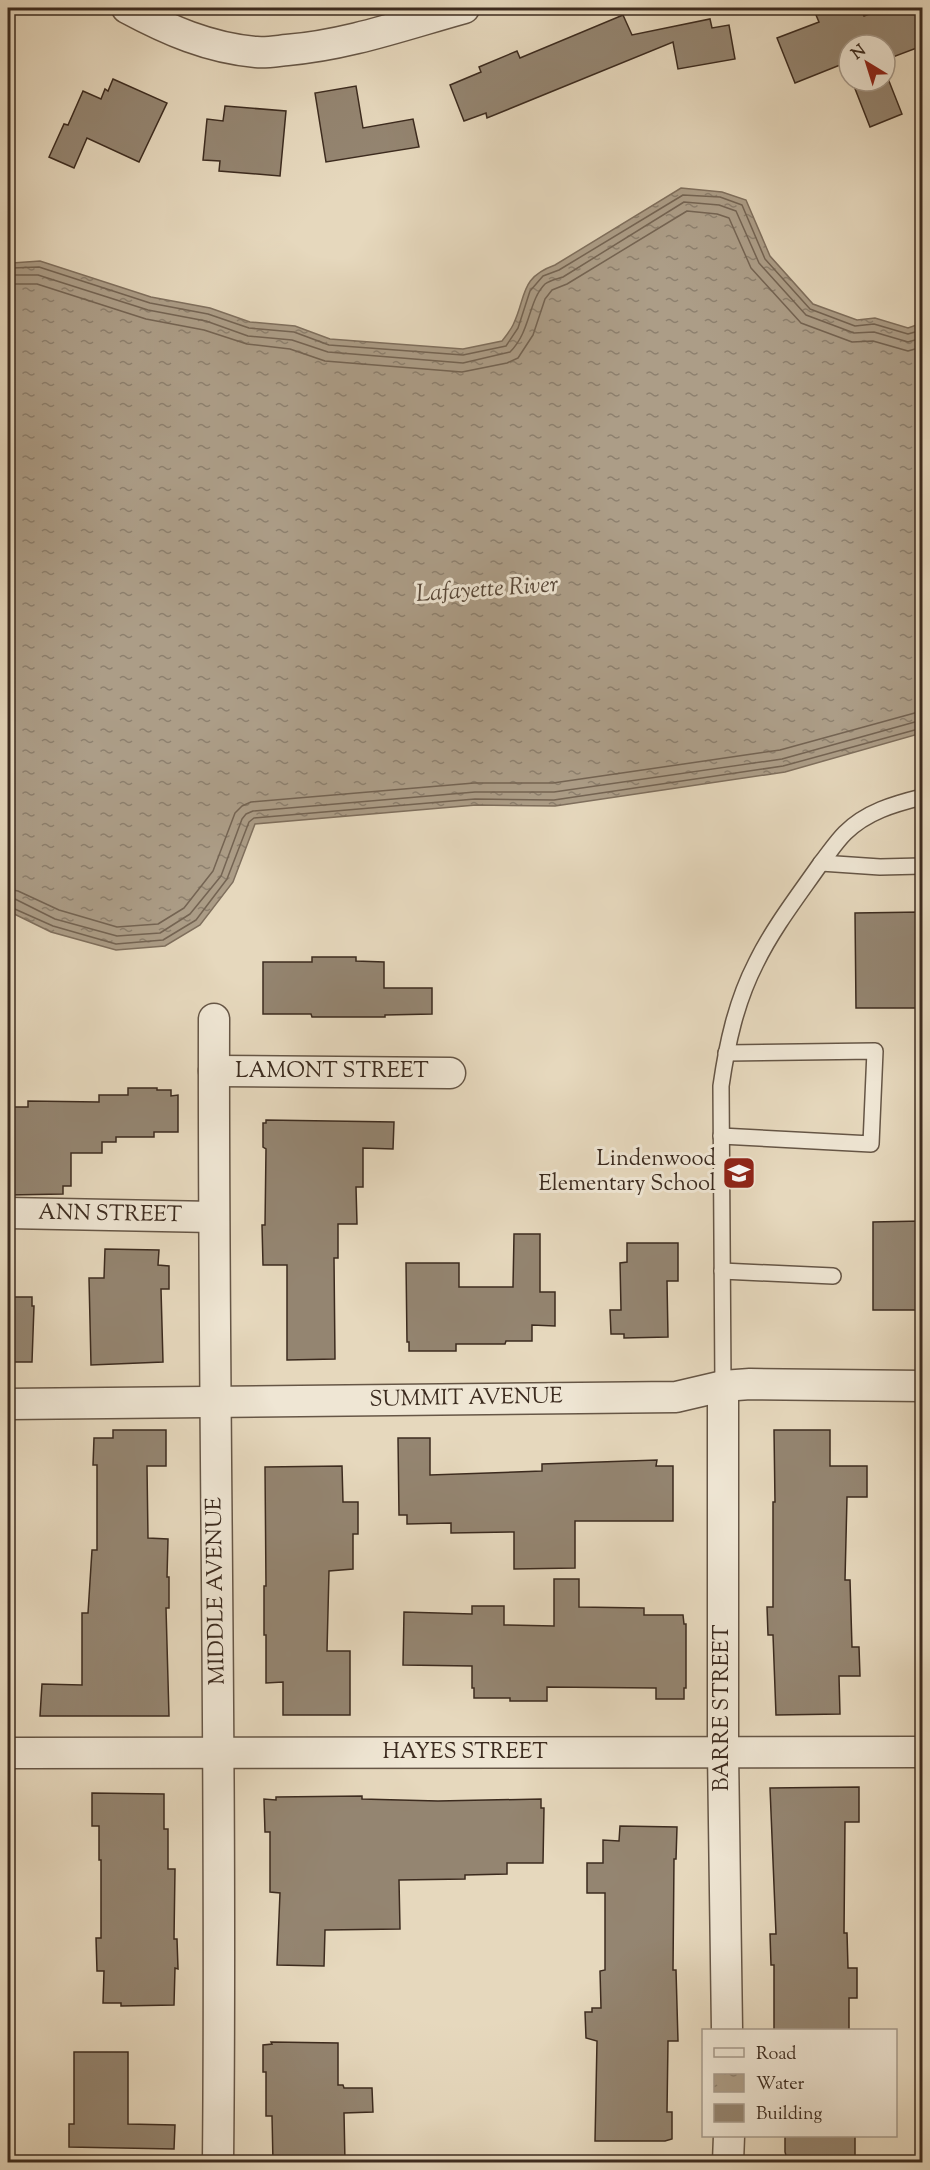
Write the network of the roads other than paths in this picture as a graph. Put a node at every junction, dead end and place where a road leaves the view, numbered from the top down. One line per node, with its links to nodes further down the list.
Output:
1 (127, 8): 2 (street)
2 (464, 8)
3 (922, 797): 4 (lane)
4 (821, 863): 5 (lane); 7 (lane)
5 (922, 867)
6 (214, 1019): 8 (street, MIDDLE AVENUE)
7 (726, 1053): 10 (lane); 10 (lane)
8 (214, 1071): 9 (street, LAMONT STREET); 12 (street, MIDDLE AVENUE)
9 (450, 1073)
10 (721, 1136): 13 (lane)
11 (8, 1213): 12 (street, ANN STREET)
12 (213, 1217): 17 (street, MIDDLE AVENUE)
13 (722, 1271): 14 (lane); 15 (lane)
14 (833, 1276)
15 (723, 1386): 16 (street, SUMMIT AVENUE); 17 (street, SUMMIT AVENUE); 19 (street, BARRE STREET)
16 (922, 1386)
17 (214, 1402): 18 (street, SUMMIT AVENUE); 22 (street, MIDDLE AVENUE)
18 (8, 1404)
19 (723, 1752): 20 (street, HAYES STREET); 22 (street, HAYES STREET); 23 (street, BARRE STREET)
20 (922, 1752)
21 (8, 1753): 22 (street, HAYES STREET)
22 (219, 1753): 25 (street, MIDDLE AVENUE)
23 (727, 2029)
24 (729, 2137): 26 (street)
25 (218, 2163)
26 (728, 2163)

